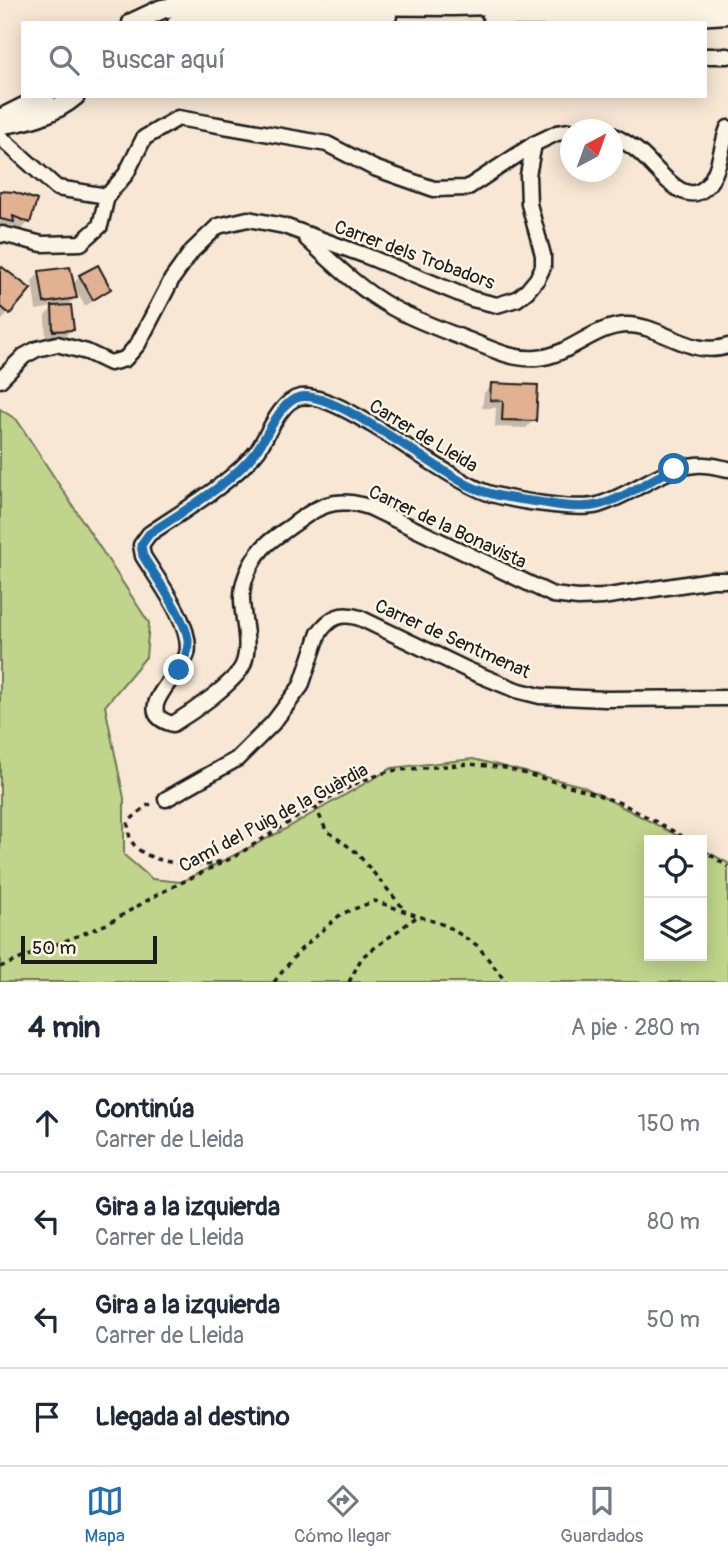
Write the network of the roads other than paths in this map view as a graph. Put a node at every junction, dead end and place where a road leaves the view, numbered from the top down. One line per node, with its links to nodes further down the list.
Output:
1 (721, 0): 4 (street)
2 (585, 3): 3 (street); 4 (street); 6 (street)
3 (439, 7): 6 (street); 7 (street); 8 (street)
4 (665, 8): 5 (street); 6 (street)
5 (728, 14)
6 (611, 20)
7 (136, 21)
8 (188, 21)
9 (707, 56): 10 (street)
10 (728, 57)
11 (42, 98): 13 (street)
12 (73, 98): 14 (street)
13 (0, 119)
14 (0, 124)
15 (728, 128): 18 (street)
16 (560, 133): 19 (street)
17 (0, 137): 20 (street)
18 (623, 142)
19 (534, 144): 20 (street); 21 (street, Carrer dels Trobadors)
20 (107, 196): 22 (street)
21 (300, 232): 23 (street); 24 (street)
22 (0, 235)
23 (728, 346)
24 (0, 380)
25 (728, 469): 28 (street, Carrer de Lleida)
26 (728, 580): 28 (street, Carrer de la Bonavista)
27 (728, 698): 29 (street, Carrer de Sentmenat)
28 (161, 718)
29 (166, 799)

